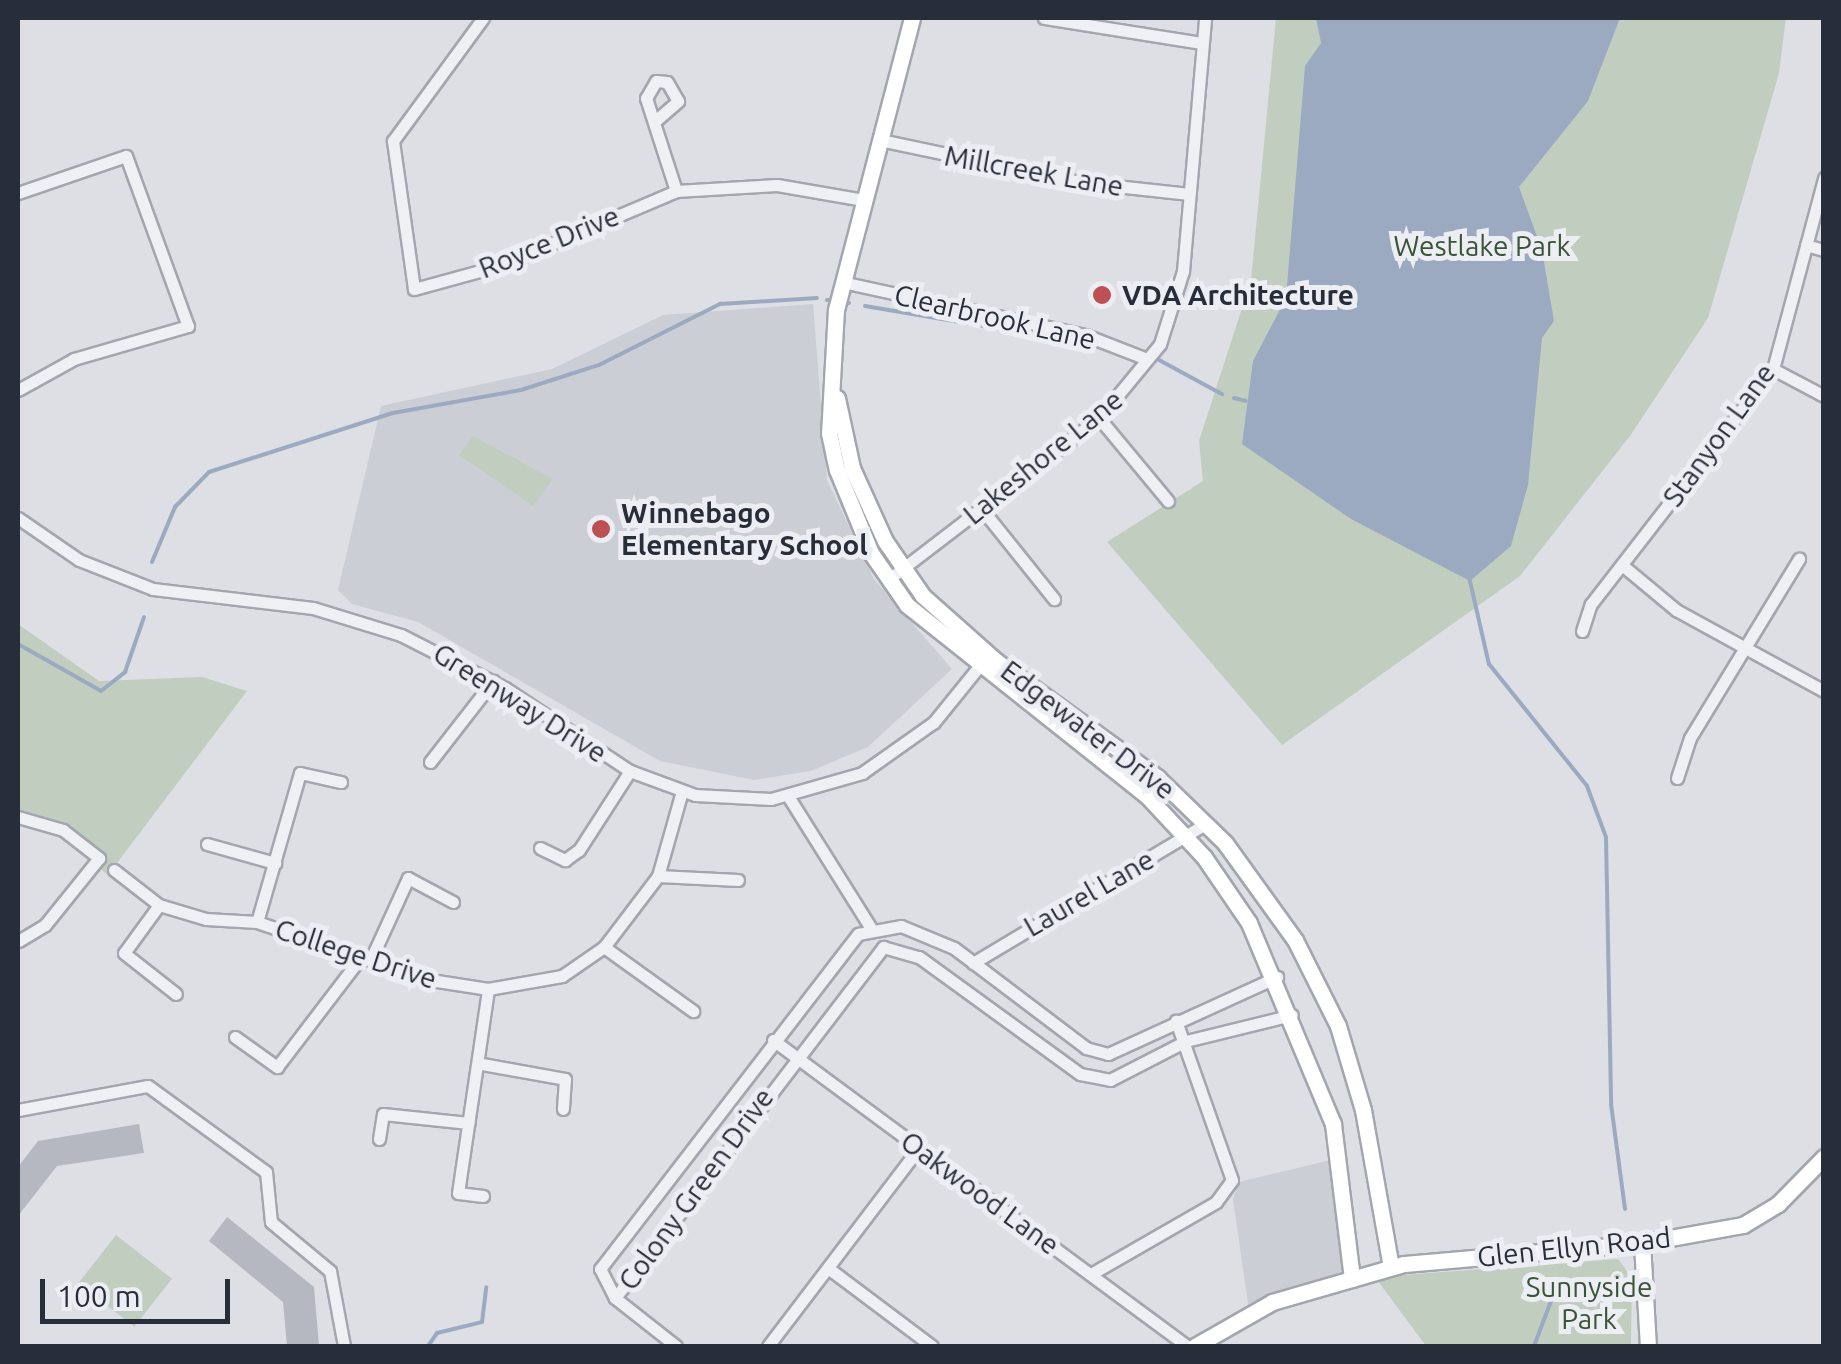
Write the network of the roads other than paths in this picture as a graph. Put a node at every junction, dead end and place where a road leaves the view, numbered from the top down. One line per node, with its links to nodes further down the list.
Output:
1 (483, 18): 9 (street, Royce Drive)
2 (912, 18): 7 (street, Edgewater Drive)
3 (1044, 18): 5 (street)
4 (1204, 18): 5 (street, Lakeshore Lane)
5 (1201, 43): 11 (street, Lakeshore Lane)
6 (654, 122): 9 (street)
7 (880, 140): 11 (street, Millcreek Lane); 12 (street, Edgewater Drive)
8 (1824, 178): 13 (street, Stanyon Lane)
9 (676, 191): 12 (street, Royce Drive)
10 (18, 193): 18 (street)
11 (1188, 194): 16 (street, Lakeshore Lane)
12 (864, 200): 15 (street, Edgewater Drive)
13 (1806, 245): 14 (street); 17 (street, Stanyon Lane)
14 (1824, 250)
15 (842, 282): 16 (street, Clearbrook Lane); 26 (street, Edgewater Drive)
16 (1147, 359): 20 (street, Lakeshore Lane)
17 (1773, 369): 19 (street); 25 (street, Stanyon Lane)
18 (18, 390)
19 (1824, 396)
20 (1099, 418): 21 (street); 22 (street, Lakeshore Lane)
21 (1168, 501)
22 (981, 508): 26 (street, Lakeshore Lane); 27 (street)
23 (18, 518): 31 (street, Greenway Drive)
24 (1799, 559): 29 (street)
25 (1622, 565): 28 (street, Stanyon Lane); 29 (street)
26 (896, 574): 30 (street, Edgewater Drive)
27 (1054, 598)
28 (1582, 631)
29 (1746, 646): 32 (street); 35 (street)
30 (983, 662): 38 (street, Greenway Drive); 40 (street, Edgewater Drive); 41 (street, Edgewater Drive)
31 (492, 681): 33 (street); 34 (street, Greenway Drive)
32 (1824, 691)
33 (430, 762)
34 (630, 771): 37 (street, Greenway Drive); 43 (street)
35 (1677, 778)
36 (341, 782): 44 (street)
37 (682, 791): 38 (street, Greenway Drive); 46 (street, College Drive)
38 (788, 796): 51 (street)
39 (18, 816): 52 (street)
40 (1206, 824): 41 (street, Laurel Lane); 76 (street, Edgewater Drive)
41 (1187, 836): 55 (street, Laurel Lane); 56 (street, Edgewater Drive)
42 (207, 844): 44 (street)
43 (540, 848)
44 (275, 863): 50 (street)
45 (114, 870): 49 (street, College Drive)
46 (658, 876): 47 (street); 53 (street, College Drive)
47 (738, 880)
48 (453, 902): 54 (street)
49 (160, 905): 50 (street, College Drive); 58 (street)
50 (257, 922): 54 (street, College Drive)
51 (872, 930): 55 (street); 63 (street, Colony Green Drive)
52 (18, 941)
53 (604, 947): 57 (street, College Drive); 59 (street)
54 (366, 958): 57 (street, College Drive); 62 (street)
55 (974, 963): 61 (street)
56 (1278, 976): 60 (street, Edgewater Drive); 61 (street)
57 (488, 988): 66 (street)
58 (176, 994)
59 (693, 1011)
60 (1292, 1015): 64 (street, Colony Green Drive); 78 (street, Edgewater Drive)
61 (1176, 1021): 64 (street)
62 (235, 1037)
63 (773, 1040): 65 (street, Oakwood Lane); 79 (street, Colony Green Drive)
64 (1186, 1041): 65 (street, Colony Green Drive); 77 (street)
65 (794, 1056): 71 (street, Oakwood Lane); 79 (street, Colony Green Drive)
66 (482, 1064): 68 (street); 69 (street)
67 (18, 1110): 80 (street)
68 (563, 1110)
69 (468, 1124): 70 (street); 73 (street)
70 (379, 1139)
71 (919, 1148): 75 (street); 77 (street, Oakwood Lane)
72 (1824, 1157): 74 (street, Glen Ellyn Road)
73 (483, 1196)
74 (1642, 1244): 76 (street, Glen Ellyn Road); 86 (street)
75 (828, 1268): 82 (street); 83 (street)
76 (1391, 1268): 78 (street, Glen Ellyn Road)
77 (1090, 1274): 84 (street, Oakwood Lane)
78 (1352, 1278): 85 (street, Glen Ellyn Road)
79 (615, 1298): 81 (street)
80 (344, 1346)
81 (676, 1346)
82 (768, 1346)
83 (932, 1346)
84 (1187, 1346)
85 (1195, 1346)
86 (1648, 1346)

